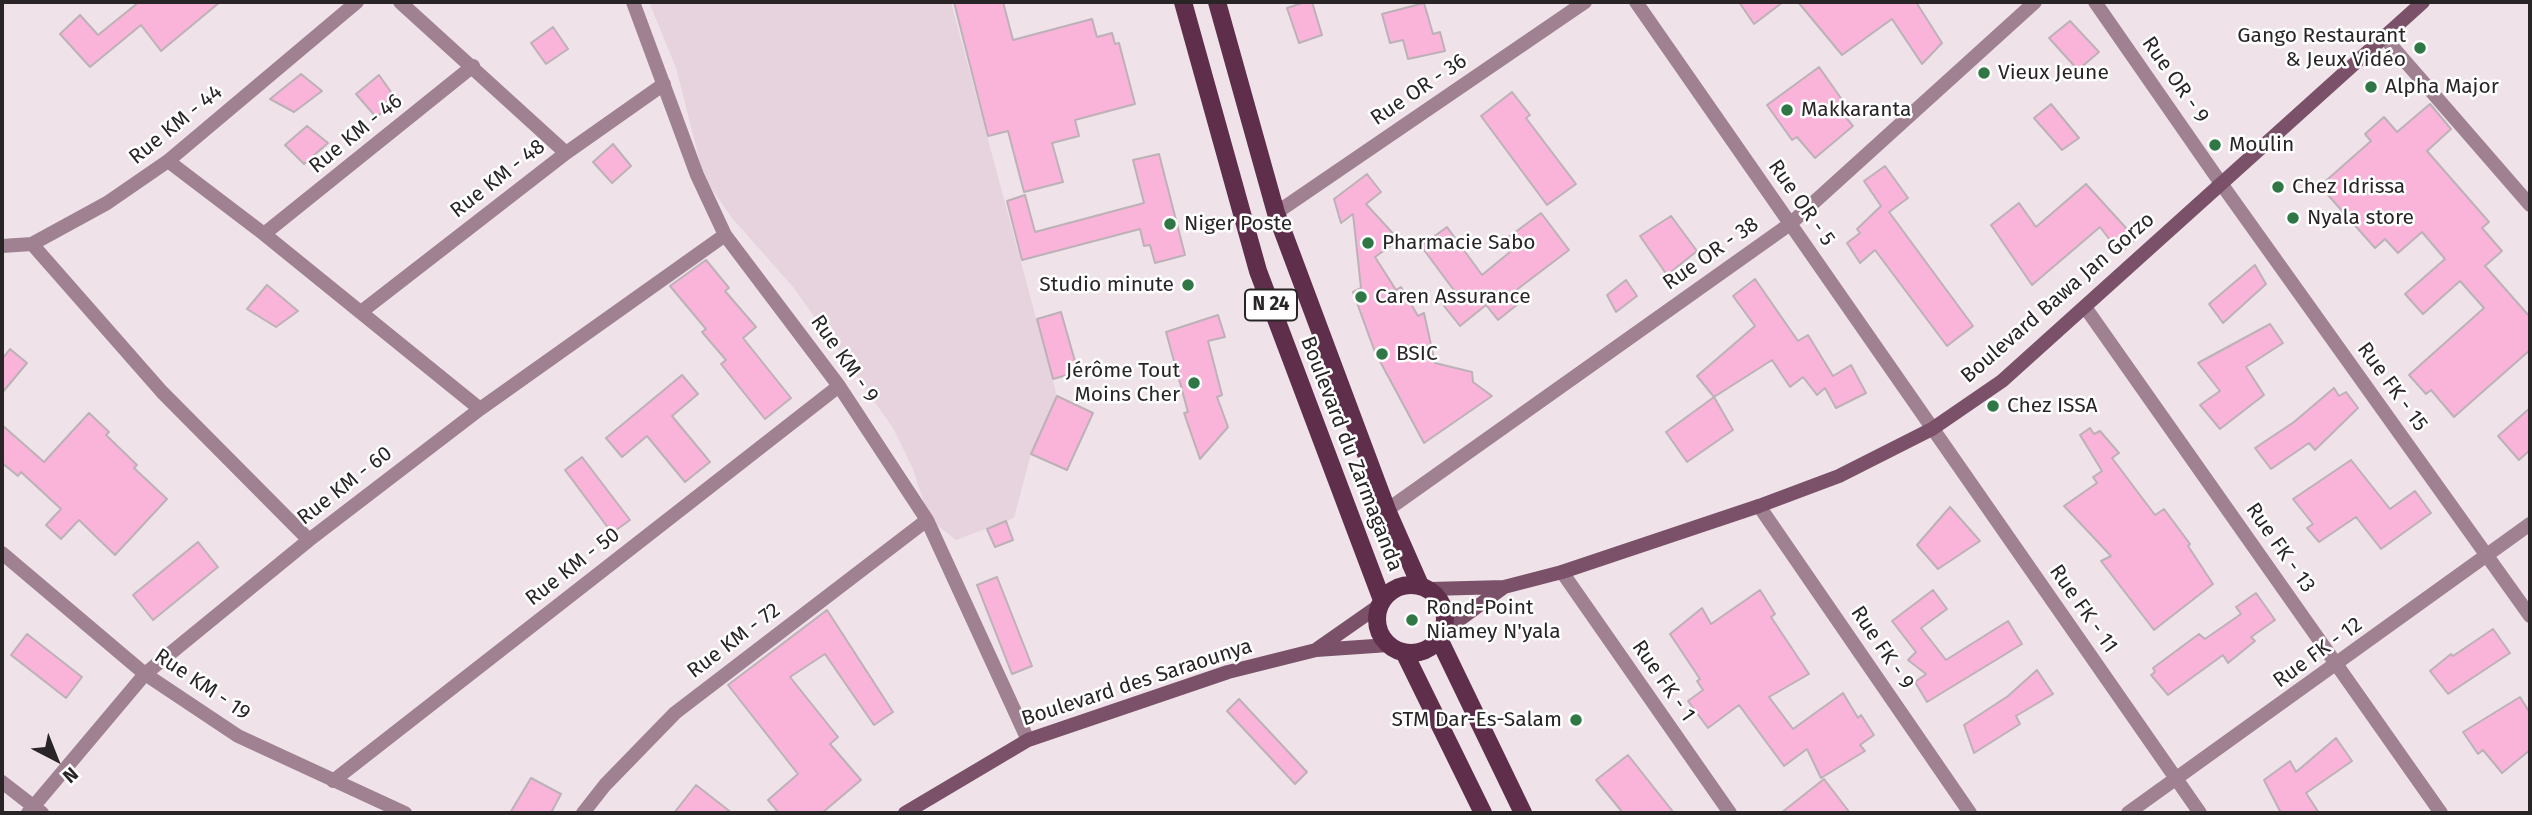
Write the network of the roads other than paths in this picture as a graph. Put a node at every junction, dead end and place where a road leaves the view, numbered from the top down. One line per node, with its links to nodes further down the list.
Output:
1 (358, 2): 15 (street, Rue KM - 44)
2 (400, 2): 12 (street)
3 (633, 2): 13 (street, Rue KM - 9)
4 (1183, 2): 39 (main road, Boulevard du Zarmaganda / N 24)
5 (1217, 2): 18 (main road, Boulevard du Zarmaganda / N 24)
6 (1585, 2): 18 (street, Rue OR - 36)
7 (1636, 2): 19 (street, Rue OR - 5)
8 (2035, 2): 19 (street, Rue OR - 38)
9 (2095, 2): 16 (street, Rue OR - 9)
10 (2423, 2): 11 (main road, Boulevard Bawa Jan Gorzo)
11 (2384, 37): 16 (main road, Boulevard Bawa Jan Gorzo); 17 (street)
12 (473, 66): 14 (street); 20 (street, Rue KM - 46)
13 (664, 84): 14 (street, Rue KM - 48); 21 (street, Rue KM - 9)
14 (566, 153): 25 (street, Rue KM - 48)
15 (168, 162): 20 (street); 22 (street, Rue KM - 44)
16 (2220, 182): 24 (main road, Boulevard Bawa Jan Gorzo); 35 (street, Rue FK - 15)
17 (2530, 205)
18 (1276, 214): 30 (main road, Boulevard du Zarmaganda / N 24)
19 (1790, 224): 28 (street, Rue OR - 5); 30 (street, Rue OR - 38)
20 (264, 234): 25 (street)
21 (724, 235): 26 (street, Rue KM - 9); 27 (street, Rue KM - 60)
22 (33, 244): 23 (street, Rue KM - 44); 33 (street)
23 (2, 246)
24 (2085, 307): 28 (main road, Boulevard Bawa Jan Gorzo); 44 (street, Rue FK - 13)
25 (360, 312): 27 (street)
26 (839, 386): 31 (street, Rue KM - 9); 47 (street, Rue KM - 50)
27 (480, 409): 33 (street, Rue KM - 60)
28 (1931, 429): 29 (main road, Boulevard Bawa Jan Gorzo); 48 (street, Rue FK - 11)
29 (1759, 506): 36 (main road, Boulevard Bawa Jan Gorzo); 57 (street, Rue FK - 9)
30 (1387, 510): 37 (main road, Boulevard du Zarmaganda / N 24)
31 (927, 520): 46 (street, Rue KM - 9); 52 (street, Rue KM - 72)
32 (2530, 524): 35 (street, Rue FK - 12)
33 (309, 540): 45 (street, Rue KM - 60)
34 (2, 553): 45 (street, Rue KM - 19)
35 (2488, 556): 40 (street, Rue FK - 15); 44 (street, Rue FK - 12)
36 (1562, 572): 38 (main road, Boulevard Bawa Jan Gorzo); 56 (street, Rue FK - 1)
37 (1425, 587): 38 (main road, Boulevard Bawa Jan Gorzo); 39 (main road); 41 (main road)
38 (1504, 587): 41 (main road, Boulevard Bawa Jan Gorzo)
39 (1381, 602): 42 (main road); 43 (main road, Boulevard des Saraounya)
40 (2530, 616)
41 (1441, 635): 42 (main road); 55 (main road)
42 (1396, 649): 43 (main road, Boulevard des Saraounya); 54 (main road)
43 (1316, 650): 46 (main road, Boulevard des Saraounya)
44 (2337, 666): 48 (street, Rue FK - 12); 60 (street, Rue FK - 13)
45 (145, 674): 47 (street, Rue KM - 19); 50 (street, Rue KM - 60)
46 (1028, 740): 53 (main road, Boulevard des Saraounya)
47 (333, 780): 51 (street, Rue KM - 19)
48 (2177, 781): 58 (street, Rue FK - 12); 59 (street, Rue FK - 11)
49 (2, 782): 50 (street)
50 (34, 811)
51 (405, 813)
52 (583, 813)
53 (905, 813)
54 (1483, 813)
55 (1523, 813)
56 (1730, 813)
57 (1970, 813)
58 (2128, 813)
59 (2200, 813)
60 (2441, 813)

